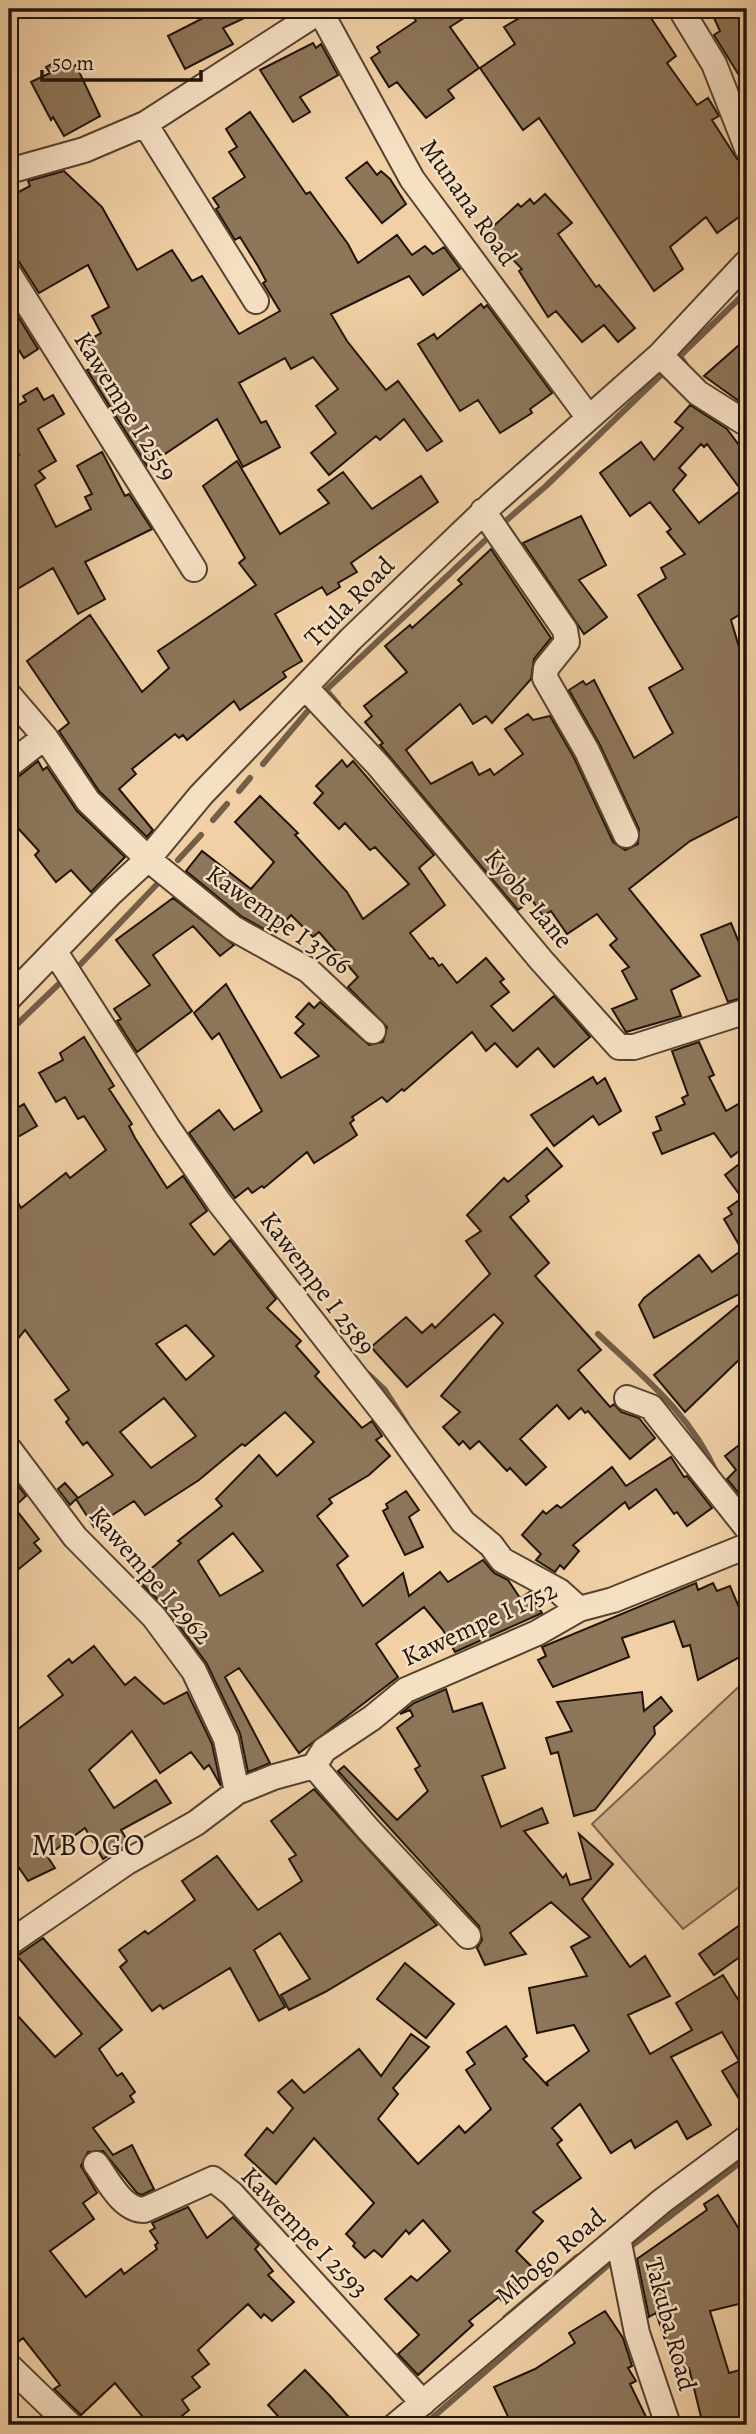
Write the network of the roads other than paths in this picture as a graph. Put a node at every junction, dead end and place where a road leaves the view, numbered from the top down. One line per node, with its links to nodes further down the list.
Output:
1 (320, 10): 3 (street); 10 (street, Munana Road)
2 (683, 13): 4 (street)
3 (145, 124): 5 (street); 8 (street)
4 (747, 148)
5 (9, 171)
6 (747, 262): 9 (street, Ttula Road)
7 (9, 274): 13 (street, Kawempe I 2559)
8 (256, 301)
9 (660, 355): 10 (street, Ttula Road); 11 (street)
10 (589, 418): 12 (street, Ttula Road)
11 (747, 424)
12 (484, 511): 14 (street, Ttula Road); 18 (street)
13 (194, 569)
14 (305, 687): 19 (street, Ttula Road); 22 (street, Kyobe Lane)
15 (9, 695): 16 (street, Kawempe I 3766)
16 (45, 737): 17 (street); 19 (street, Kawempe I 3766)
17 (9, 765)
18 (626, 835)
19 (148, 859): 20 (street, Ttula Road); 23 (street, Kawempe I 3766)
20 (55, 952): 21 (street, Ttula Road); 28 (street, Kawempe I 2589)
21 (9, 998)
22 (747, 1012)
23 (373, 1031)
24 (626, 1398): 26 (street)
25 (9, 1449): 30 (street, Kawempe I 2962)
26 (747, 1528)
27 (747, 1546): 28 (street, Kawempe I 1752)
28 (579, 1609): 29 (street, Kawempe I 1752)
29 (314, 1766): 30 (street); 31 (street)
30 (237, 1792): 32 (street)
31 (468, 1936)
32 (9, 1943)
33 (747, 2137): 35 (street, Mbogo Road)
34 (96, 2164): 37 (street, Kawempe I 2593)
35 (618, 2238): 37 (street, Mbogo Road); 40 (street, Takuba Road)
36 (9, 2366): 39 (street)
37 (423, 2403): 38 (street, Mbogo Road)
38 (399, 2424)
39 (70, 2425)
40 (668, 2425)

